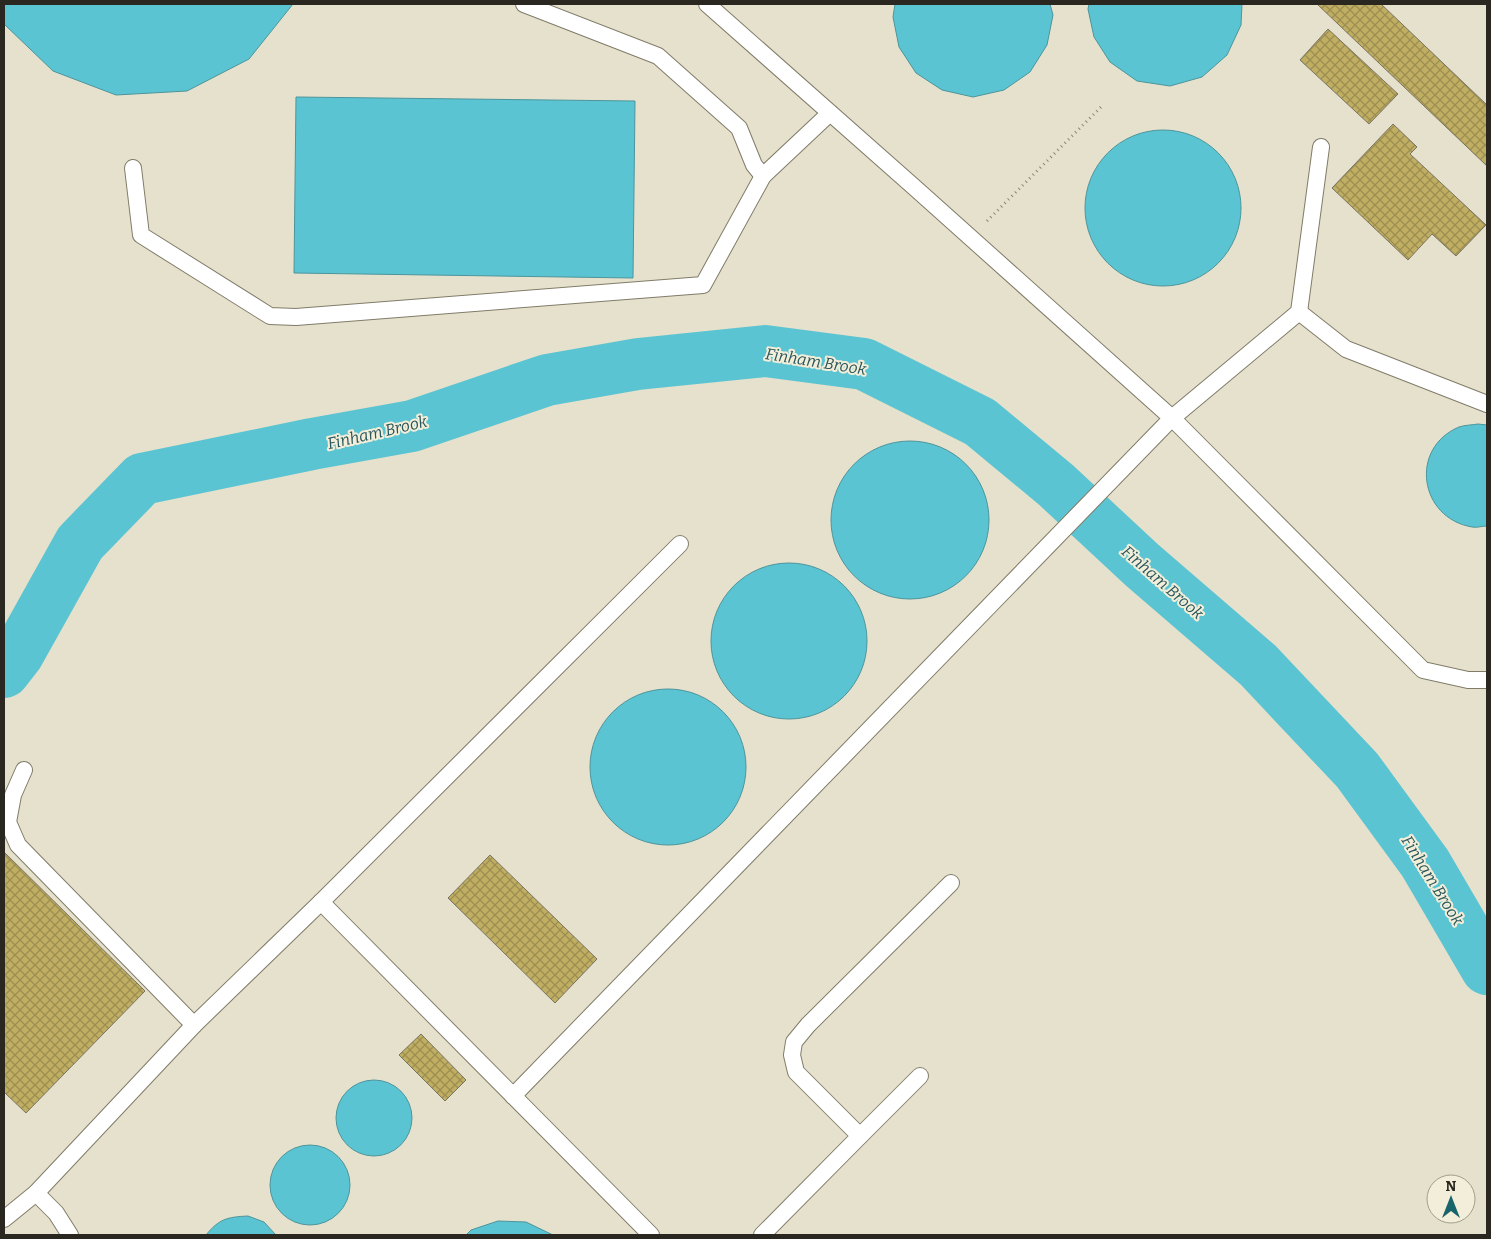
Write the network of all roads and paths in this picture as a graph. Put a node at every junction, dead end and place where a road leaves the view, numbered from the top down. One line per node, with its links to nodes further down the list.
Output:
1 (524, 4): 7 (lane)
2 (707, 4): 4 (lane)
3 (1101, 107): 8 (path)
4 (830, 113): 7 (lane); 8 (lane)
5 (1321, 148): 9 (lane)
6 (134, 168): 7 (lane)
7 (763, 176)
8 (971, 238): 11 (lane)
9 (1299, 312): 10 (lane); 11 (lane)
10 (1487, 404)
11 (1172, 418): 13 (lane); 19 (lane)
12 (680, 544): 16 (lane)
13 (1487, 680)
14 (24, 770): 17 (lane)
15 (950, 883): 20 (lane)
16 (321, 902): 17 (lane); 19 (lane)
17 (194, 1025): 21 (lane)
18 (920, 1076): 20 (lane)
19 (513, 1096): 24 (lane)
20 (860, 1136): 25 (lane)
21 (36, 1193): 22 (lane); 23 (lane)
22 (4, 1219)
23 (70, 1235)
24 (651, 1235)
25 (762, 1235)

